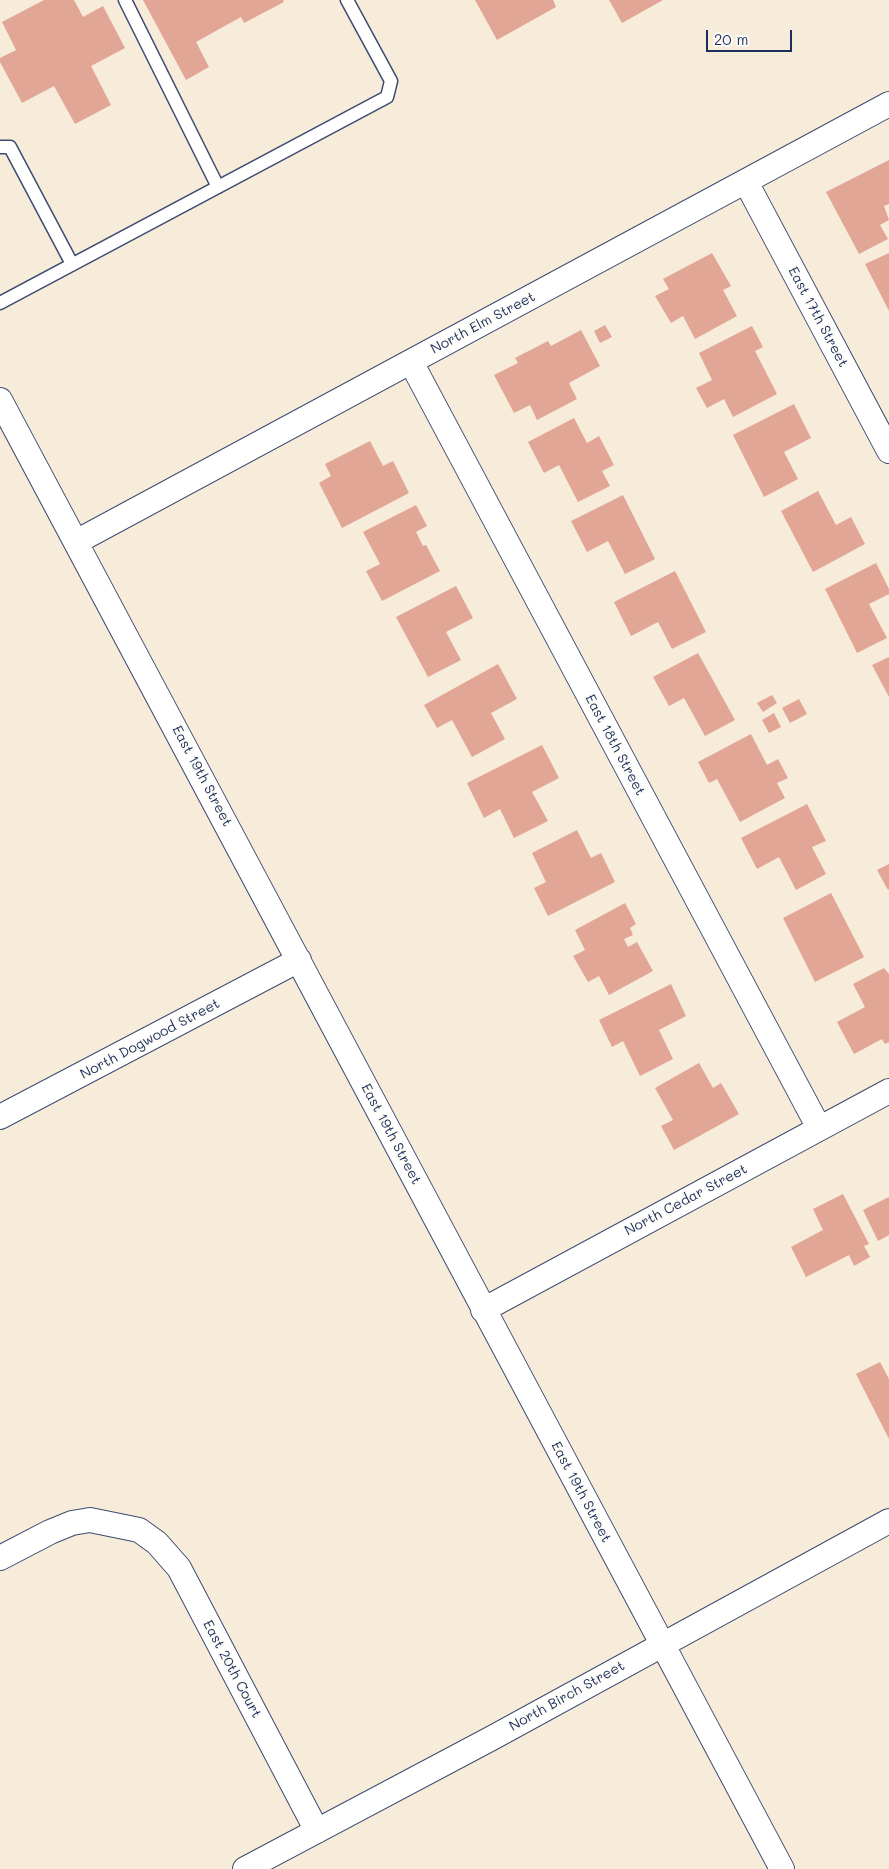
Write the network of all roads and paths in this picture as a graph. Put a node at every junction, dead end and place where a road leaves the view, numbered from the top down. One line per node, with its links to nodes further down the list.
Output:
1 (125, 0): 6 (lane)
2 (347, 0): 6 (lane)
3 (889, 104): 5 (street, North Elm Street)
4 (0, 147): 7 (lane)
5 (746, 182): 9 (street, North Elm Street); 11 (street, East 17th Street)
6 (218, 186): 7 (lane)
7 (72, 264): 8 (lane)
8 (0, 303)
9 (411, 362): 12 (street, North Elm Street); 16 (street, East 18th Street)
10 (0, 400): 12 (street, East 19th Street)
11 (889, 451)
12 (76, 542): 13 (street, East 19th Street)
13 (299, 960): 15 (street, North Dogwood Street); 17 (street, East 19th Street)
14 (889, 1091): 16 (street, North Cedar Street)
15 (0, 1117)
16 (819, 1128): 17 (street, North Cedar Street)
17 (483, 1310): 20 (street, East 19th Street)
18 (889, 1521): 20 (street, North Birch Street)
19 (0, 1558): 21 (street, East 20th Court)
20 (663, 1644): 21 (street, North Birch Street); 23 (street, East 19th Street)
21 (317, 1831): 22 (street, North Birch Street)
22 (245, 1869)
23 (782, 1869)

